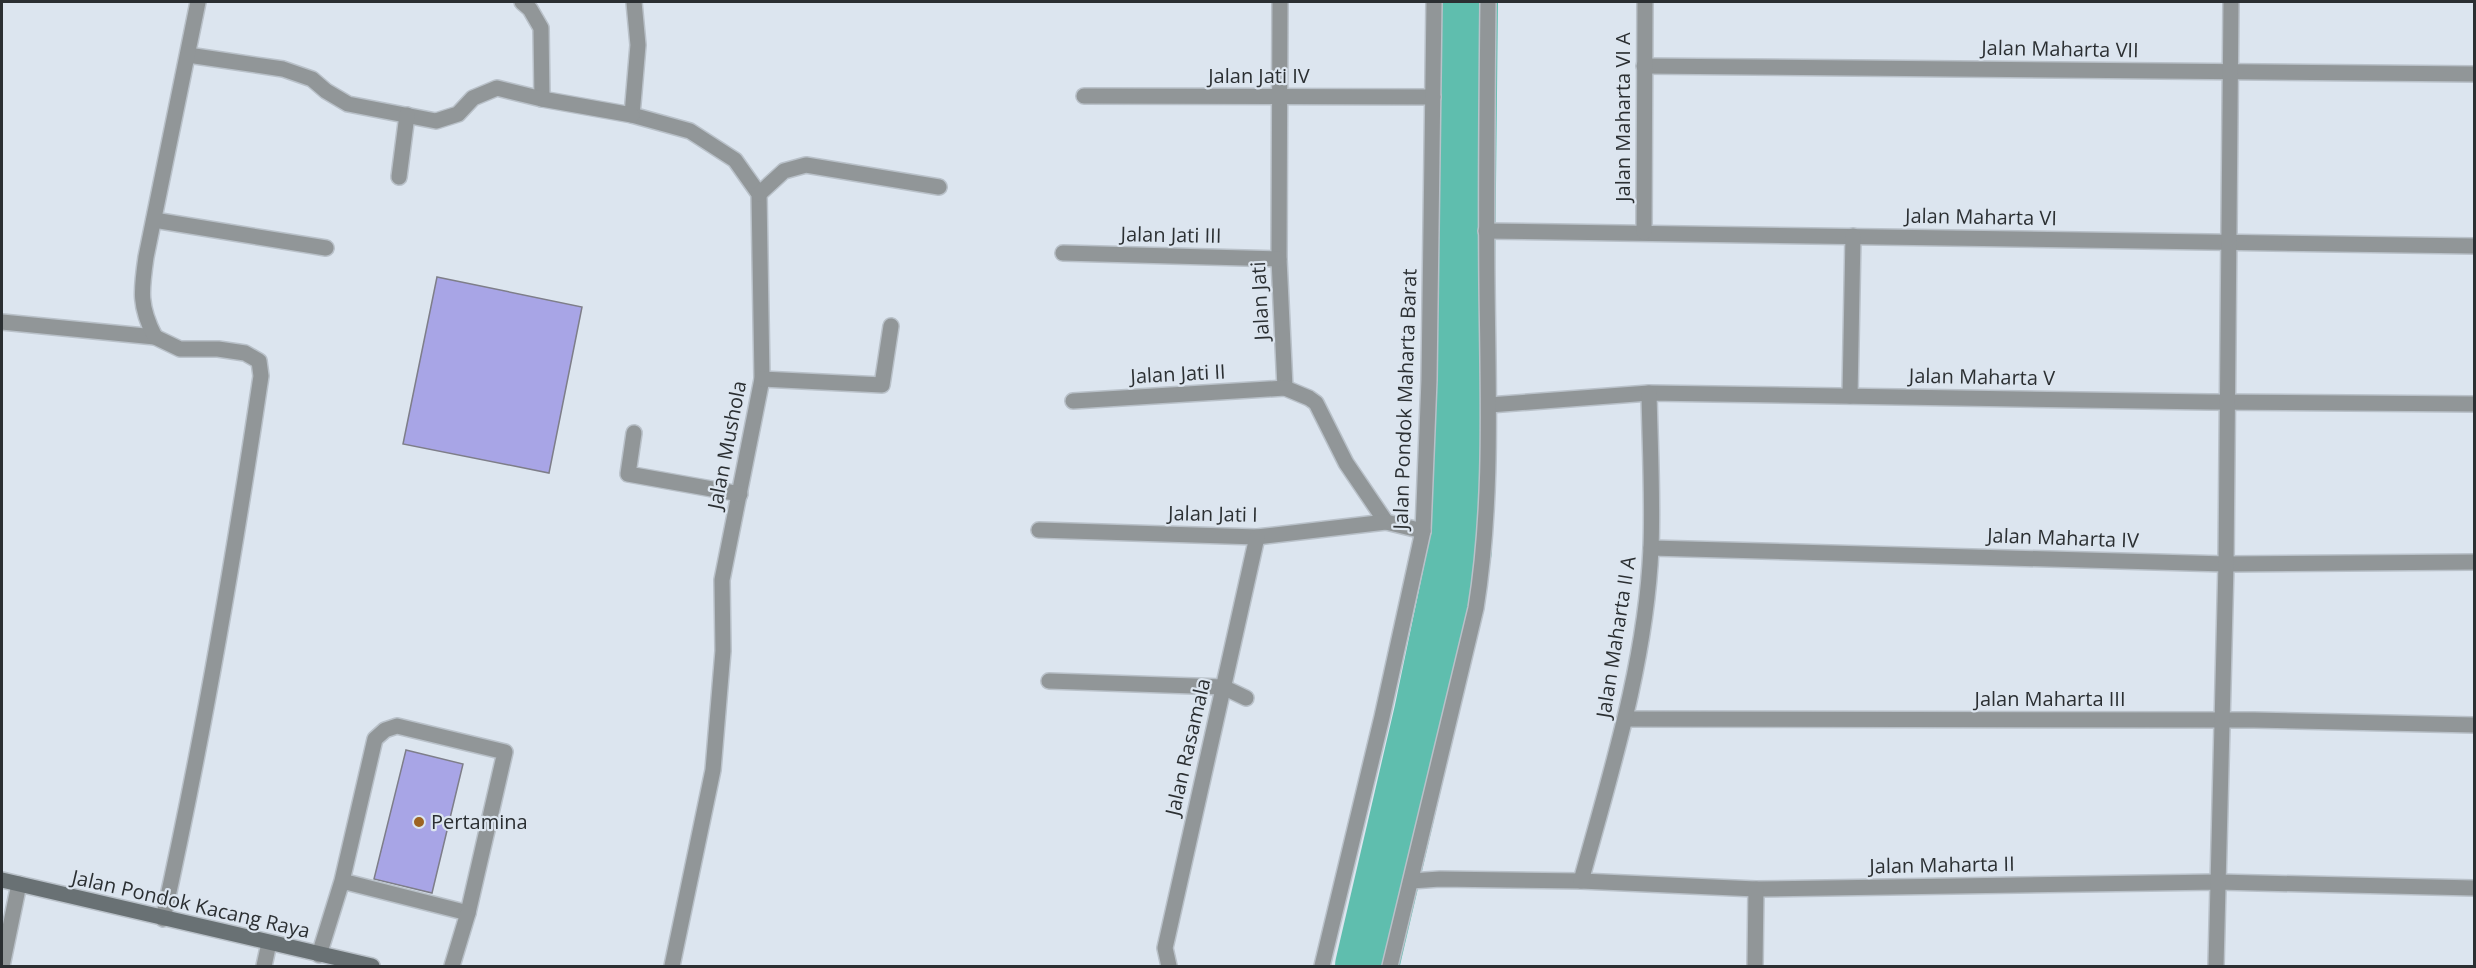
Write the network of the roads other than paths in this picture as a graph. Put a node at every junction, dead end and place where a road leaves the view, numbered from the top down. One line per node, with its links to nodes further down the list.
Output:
1 (198, 2): 9 (street)
2 (522, 2): 16 (street)
3 (634, 2): 18 (street)
4 (1280, 2): 15 (street, Jalan Jati)
5 (1434, 2): 14 (street, Jalan Pondok Maharta Barat)
6 (1488, 2): 23 (street)
7 (1645, 2): 10 (street, Jalan Maharta VI A)
8 (2231, 2): 11 (street)
9 (188, 55): 17 (street); 22 (street)
10 (1644, 66): 11 (street, Jalan Maharta VII); 24 (street, Jalan Maharta VI A)
11 (2231, 72): 12 (street, Jalan Maharta VII); 26 (street)
12 (2475, 74)
13 (1084, 96): 15 (street, Jalan Jati IV)
14 (1433, 97): 15 (street, Jalan Jati IV); 46 (street, Jalan Pondok Maharta Barat)
15 (1279, 98): 30 (street, Jalan Jati)
16 (542, 99): 17 (street); 18 (street)
17 (407, 115): 19 (street)
18 (632, 115): 21 (street)
19 (399, 177)
20 (939, 187): 21 (street)
21 (759, 194): 34 (street, Jalan Mushola)
22 (154, 220): 28 (street); 33 (street)
23 (1486, 231): 24 (street, Jalan Maharta VI); 41 (street)
24 (1644, 232): 25 (street, Jalan Maharta VI)
25 (1853, 236): 26 (street, Jalan Maharta VI); 37 (street)
26 (2230, 242): 27 (street, Jalan Maharta VI); 39 (street)
27 (2475, 246)
28 (326, 248)
29 (1063, 253): 30 (street, Jalan Jati III)
30 (1279, 259): 35 (street, Jalan Jati)
31 (2, 322): 33 (street)
32 (891, 326): 34 (street)
33 (156, 337): 66 (street)
34 (762, 379): 43 (street, Jalan Mushola)
35 (1285, 388): 38 (street, Jalan Jati II); 44 (street)
36 (1649, 393): 37 (street, Jalan Maharta V); 41 (street, Jalan Maharta V); 48 (street, Jalan Maharta II A)
37 (1850, 396): 39 (street, Jalan Maharta V)
38 (1073, 401)
39 (2228, 402): 40 (street, Jalan Maharta V); 50 (street)
40 (2475, 404)
41 (1489, 405): 59 (street)
42 (634, 432): 43 (street)
43 (740, 494): 73 (street, Jalan Mushola)
44 (1386, 522): 46 (street); 47 (street, Jalan Jati I)
45 (1039, 530): 47 (street, Jalan Jati I)
46 (1423, 531): 75 (street, Jalan Pondok Maharta Barat)
47 (1257, 537): 52 (street, Jalan Rasamala)
48 (1650, 548): 50 (street, Jalan Maharta IV); 54 (street, Jalan Maharta II A)
49 (2475, 562): 50 (street, Jalan Maharta IV)
50 (2226, 564): 55 (street)
51 (1049, 681): 52 (street)
52 (1223, 687): 53 (street); 74 (street, Jalan Rasamala)
53 (1246, 698)
54 (1626, 719): 55 (street, Jalan Maharta III); 60 (street, Jalan Maharta II A)
55 (2222, 720): 56 (street, Jalan Maharta III); 61 (street)
56 (2475, 725)
57 (2, 880): 62 (main road, Jalan Pondok Kacang Raya)
58 (342, 881): 65 (street); 65 (street); 68 (street)
59 (1411, 881): 60 (street, Jalan Maharta II); 76 (street)
60 (1581, 881): 64 (street, Jalan Maharta II)
61 (2218, 882): 63 (street, Jalan Maharta II); 64 (street, Jalan Maharta II); 78 (street)
62 (19, 884): 66 (main road, Jalan Pondok Kacang Raya); 69 (street)
63 (2475, 888)
64 (1756, 889): 77 (street)
65 (468, 913): 72 (street)
66 (163, 919): 67 (main road, Jalan Pondok Kacang Raya)
67 (269, 943): 68 (main road, Jalan Pondok Kacang Raya); 70 (street)
68 (319, 955): 71 (main road, Jalan Pondok Kacang Raya)
69 (2, 966)
70 (264, 966)
71 (372, 966)
72 (452, 966)
73 (672, 966)
74 (1169, 966)
75 (1322, 966)
76 (1390, 966)
77 (1755, 966)
78 (2216, 966)

